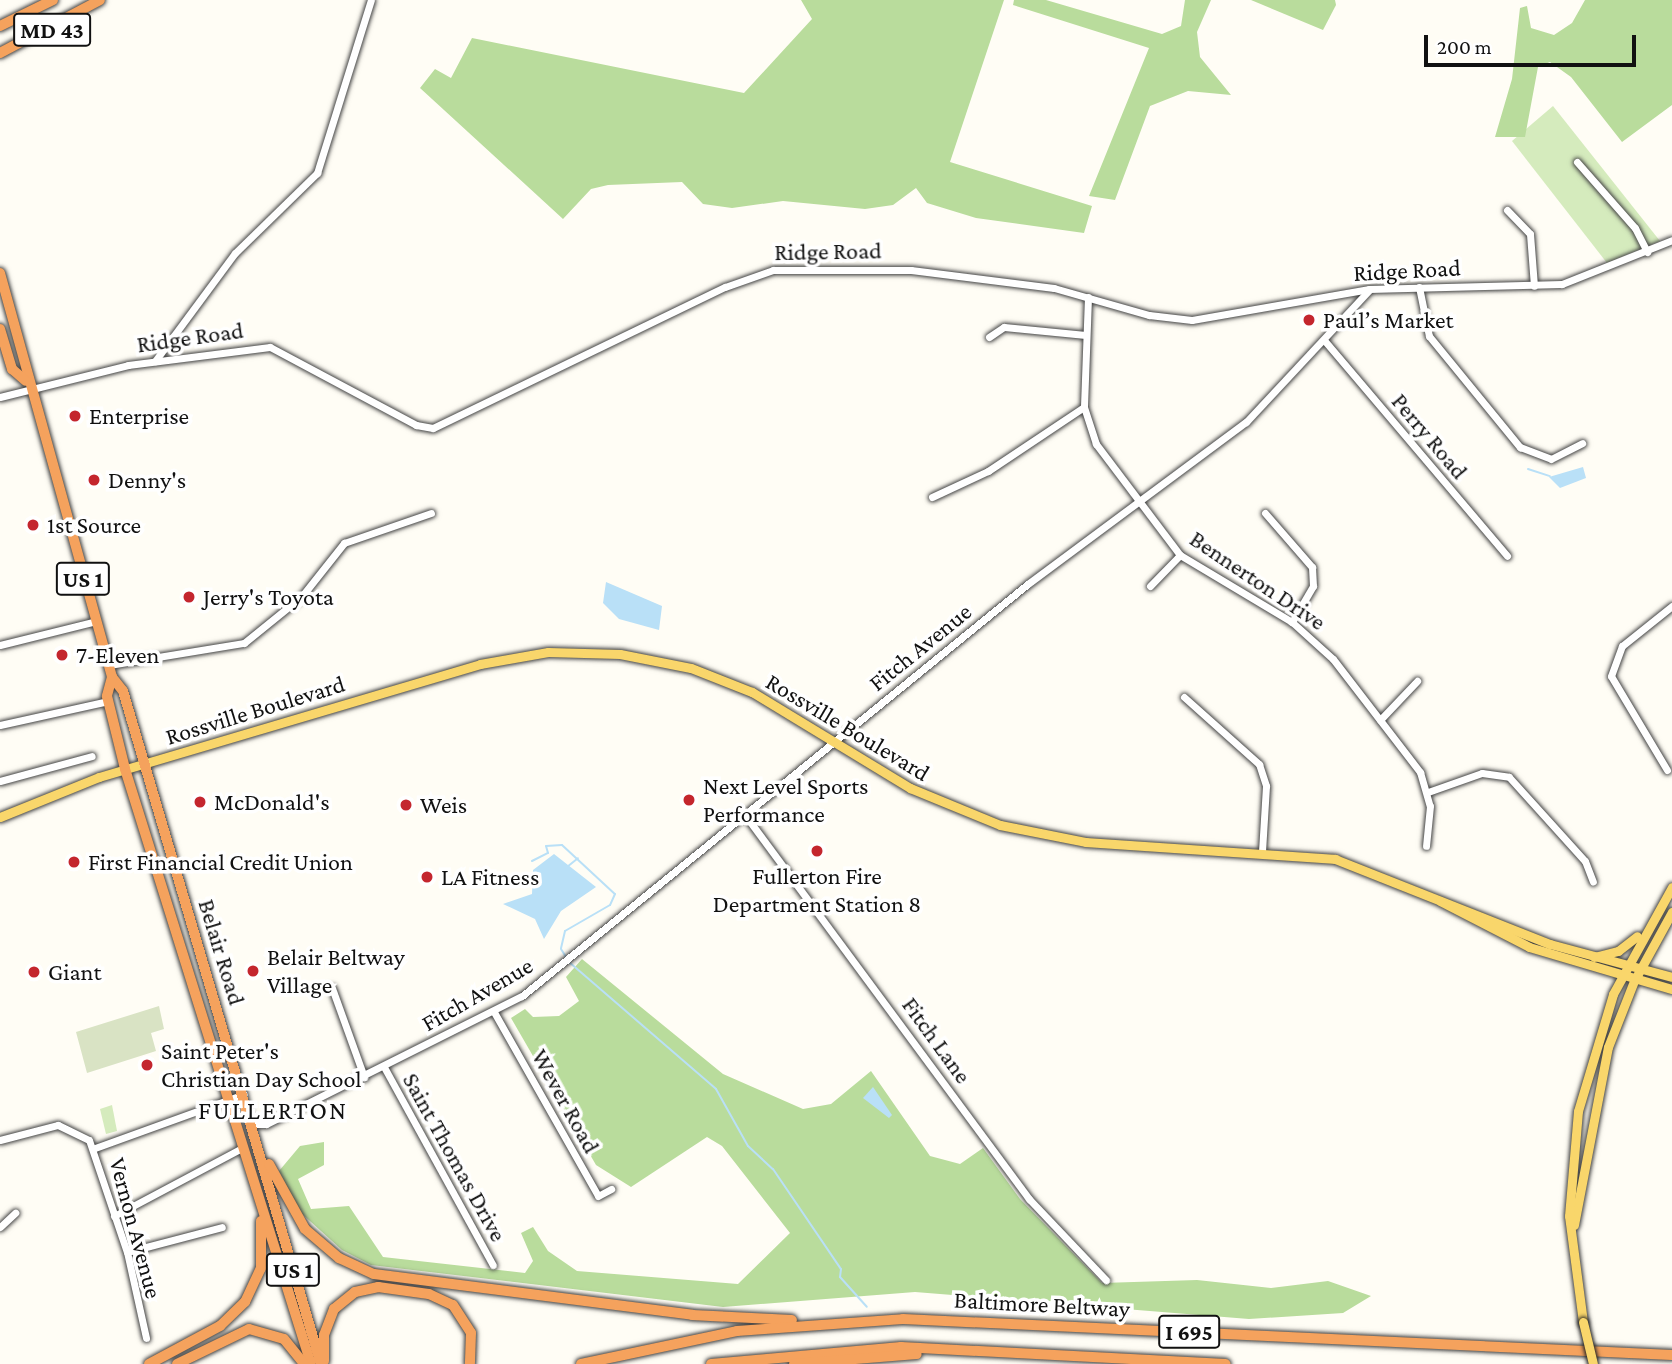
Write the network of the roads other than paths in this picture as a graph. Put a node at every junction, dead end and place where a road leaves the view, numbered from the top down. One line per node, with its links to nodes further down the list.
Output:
1 (52, 0): 4 (highway, MD 43)
2 (100, 0): 5 (highway, MD 43)
3 (371, 0): 19 (street)
4 (0, 26)
5 (0, 53)
6 (1577, 162): 9 (street)
7 (1507, 210): 12 (street)
8 (1671, 241): 9 (street, Ridge Road)
9 (1647, 252): 12 (street, Ridge Road)
10 (0, 273): 20 (highway, Belair Road / US 1)
11 (1419, 286): 12 (street, Ridge Road); 13 (street, Ridge Road); 23 (street)
12 (1534, 286)
13 (1369, 289): 14 (street, Ridge Road); 18 (street, Fitch Avenue)
14 (1088, 297): 16 (street, Bennerton Drive); 19 (street, Ridge Road)
15 (0, 329): 20 (highway, Belair Road / US 1)
16 (1086, 335): 17 (street); 22 (street, Bennerton Drive)
17 (989, 337)
18 (1324, 340): 25 (street, Fitch Avenue); 29 (street, Perry Road)
19 (154, 362): 20 (street, Ridge Road)
20 (27, 384): 21 (street, Ridge Road); 32 (highway, Belair Road / US 1)
21 (0, 397)
22 (1084, 407): 24 (street); 25 (street, Bennerton Drive)
23 (1581, 443)
24 (932, 497)
25 (1140, 501): 28 (street, Bennerton Drive); 42 (street, Fitch Avenue)
26 (431, 513): 35 (street)
27 (1265, 513): 33 (street)
28 (1180, 555): 30 (street); 33 (street, Bennerton Drive)
29 (1507, 556)
30 (1150, 586)
31 (1672, 606): 46 (street)
32 (96, 621): 34 (street); 35 (highway, Belair Road / US 1)
33 (1292, 622): 40 (street, Bennerton Drive)
34 (0, 645)
35 (108, 665): 36 (highway, Belair Road / US 1)
36 (112, 677): 39 (highway, Belair Road / US 1); 44 (highway, Belair Road / US 1)
37 (1417, 681): 40 (street)
38 (1184, 697): 52 (street)
39 (108, 701): 41 (street); 45 (highway, Belair Road / US 1)
40 (1380, 720): 48 (street, Bennerton Drive)
41 (0, 725)
42 (836, 741): 44 (main road, Rossville Boulevard); 49 (street, Fitch Avenue); 52 (main road, Rossville Boulevard)
43 (92, 756): 47 (street)
44 (144, 764): 45 (main road, Rossville Boulevard); 69 (highway, Belair Road / US 1)
45 (125, 769): 50 (main road, Rossville Boulevard); 70 (highway, Belair Road / US 1)
46 (1667, 770)
47 (0, 781)
48 (1428, 792): 51 (street); 53 (street)
49 (745, 816): 66 (street, Fitch Avenue); 86 (street, Fitch Lane)
50 (0, 817)
51 (1426, 846)
52 (1262, 851): 55 (main road, Rossville Boulevard)
53 (1594, 882)
54 (1672, 887): 57 (main road)
55 (1440, 901): 58 (main road, Rossville Boulevard); 61 (main road, Rossville Boulevard)
56 (1672, 912): 60 (main road)
57 (1647, 924): 58 (main road); 59 (main road)
58 (1592, 957): 59 (main road, Rossville Boulevard)
59 (1625, 967): 60 (main road, Rossville Boulevard); 61 (main road)
60 (1639, 970): 62 (main road, Rossville Boulevard); 63 (main road)
61 (1620, 977): 63 (main road, Rossville Boulevard); 71 (main road)
62 (1672, 977)
63 (1634, 981): 65 (main road, Rossville Boulevard); 72 (main road)
64 (332, 988): 68 (street)
65 (1672, 989)
66 (494, 1012): 67 (street, Fitch Avenue); 78 (street, Wever Road)
67 (384, 1067): 68 (street, Fitch Avenue); 85 (street, Saint Thomas Drive)
68 (364, 1077): 73 (street, Fitch Avenue)
69 (244, 1094): 70 (street); 73 (highway, Belair Road / US 1)
70 (229, 1099): 75 (highway, Belair Road / US 1); 76 (street)
71 (1578, 1111): 72 (main road); 81 (main road)
72 (1591, 1112): 81 (main road)
73 (253, 1124): 87 (highway); 95 (highway, Belair Road / US 1)
74 (0, 1140): 76 (street, Vernon Avenue)
75 (244, 1147): 77 (highway, Belair Road / US 1); 80 (street)
76 (95, 1148): 80 (street, Vernon Avenue)
77 (255, 1180): 91 (highway); 94 (highway, Belair Road / US 1)
78 (611, 1189)
79 (15, 1213): 82 (street)
80 (114, 1216): 84 (street, Vernon Avenue)
81 (1574, 1225): 101 (main road, bridge)
82 (0, 1227)
83 (222, 1227): 84 (street)
84 (127, 1252): 88 (street, Vernon Avenue)
85 (492, 1265)
86 (1106, 1280)
87 (826, 1322): 90 (highway, Baltimore Beltway / I 695); 97 (highway, Baltimore Beltway / I 695)
88 (146, 1338)
89 (1060, 1353): 98 (highway, Baltimore Beltway / I 695); 99 (highway); 100 (highway, Baltimore Beltway / I 695)
90 (1672, 1355)
91 (149, 1364)
92 (177, 1364): 93 (highway)
93 (304, 1364)
94 (311, 1364)
95 (322, 1364): 96 (highway)
96 (470, 1364)
97 (581, 1364)
98 (711, 1364)
99 (794, 1364)
100 (1226, 1364)
101 (1593, 1364)

